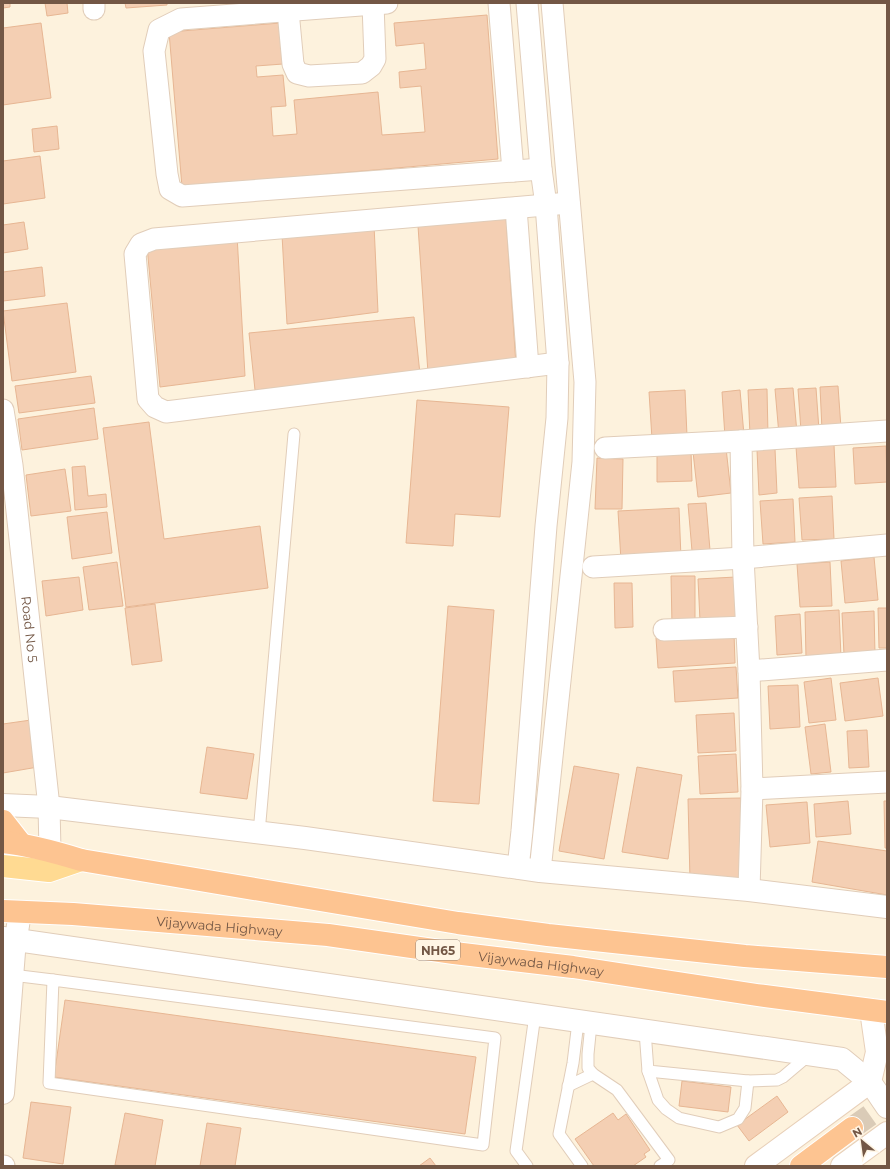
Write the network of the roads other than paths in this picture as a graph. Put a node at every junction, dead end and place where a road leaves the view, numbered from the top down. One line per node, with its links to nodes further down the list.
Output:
1 (499, 3): 7 (street)
2 (527, 3): 6 (street)
3 (552, 3): 8 (street)
4 (380, 4): 5 (street); 5 (street)
5 (288, 11): 7 (street)
6 (540, 169): 7 (street); 9 (street)
7 (513, 171)
8 (569, 203): 9 (street); 15 (street)
9 (546, 206): 10 (street); 11 (street)
10 (516, 208): 12 (street); 12 (street)
11 (558, 363): 12 (street); 14 (street)
12 (528, 367)
13 (3, 410): 30 (street, Road No 5)
14 (557, 411): 15 (street); 37 (street)
15 (584, 411): 38 (street)
16 (887, 431): 18 (street)
17 (294, 434): 32 (lane)
18 (741, 441): 19 (street); 21 (street)
19 (605, 448)
20 (887, 545): 21 (street)
21 (743, 558): 22 (street); 23 (street)
22 (593, 567)
23 (747, 627): 24 (street); 26 (street)
24 (664, 630)
25 (887, 660): 26 (street)
26 (749, 671): 28 (street)
27 (887, 782): 28 (street)
28 (752, 790): 39 (street)
29 (3, 805): 30 (street)
30 (49, 807): 32 (street); 34 (street, Road No 5)
31 (3, 821): 33 (highway)
32 (260, 832): 37 (street)
33 (12, 843): 34 (highway, NH65)
34 (50, 850): 35 (highway, NH65)
35 (81, 860): 36 (main road); 43 (highway, NH65)
36 (3, 866)
37 (518, 868): 38 (street)
38 (540, 871): 39 (street)
39 (749, 890): 40 (street)
40 (887, 907)
41 (12, 912): 42 (street); 46 (highway, Vijaywada Highway / NH65)
42 (9, 939): 44 (street); 47 (street)
43 (887, 967)
44 (12, 975): 45 (lane); 56 (street)
45 (53, 980): 45 (lane)
46 (879, 1011): 54 (street)
47 (535, 1015): 48 (street); 61 (lane)
48 (584, 1023): 49 (street); 52 (lane); 55 (lane)
49 (645, 1031): 50 (street); 51 (lane)
50 (809, 1055): 53 (lane); 54 (street)
51 (648, 1071): 53 (lane); 53 (lane)
52 (593, 1074): 55 (lane); 60 (lane)
53 (748, 1081)
54 (870, 1082): 57 (street); 63 (street)
55 (568, 1086): 62 (lane)
56 (3, 1093)
57 (887, 1107)
58 (852, 1128): 64 (highway)
59 (887, 1133): 65 (street)
60 (668, 1164)
61 (527, 1166)
62 (582, 1166)
63 (756, 1166)
64 (801, 1166)
65 (842, 1166)

